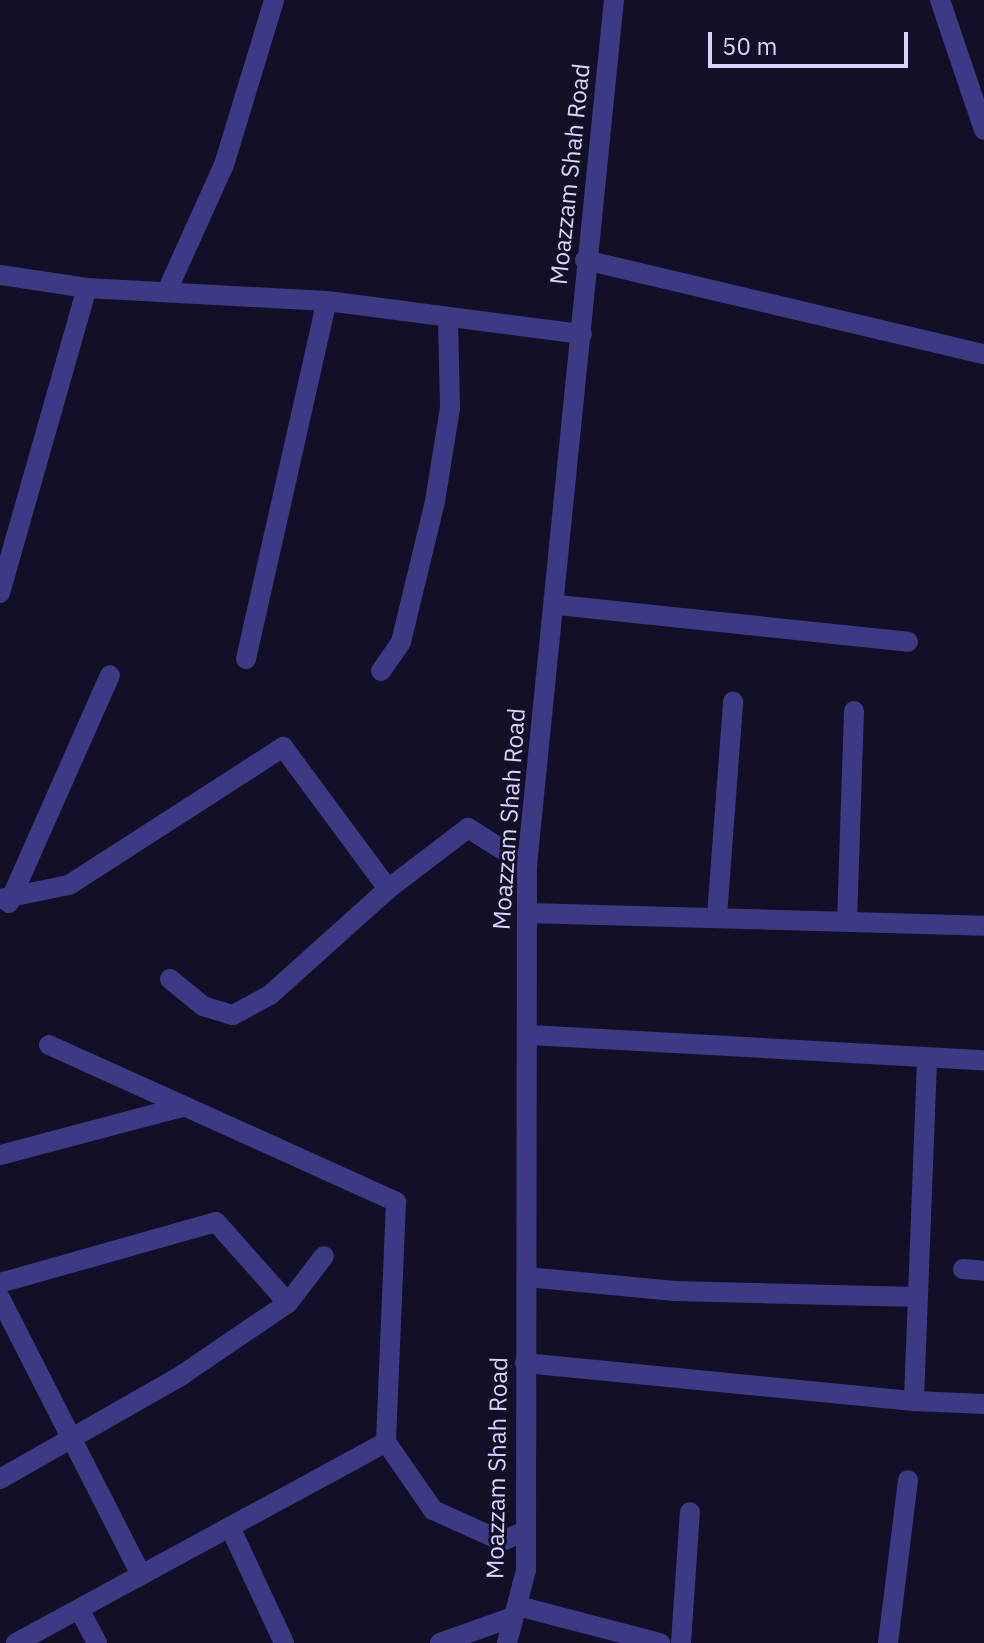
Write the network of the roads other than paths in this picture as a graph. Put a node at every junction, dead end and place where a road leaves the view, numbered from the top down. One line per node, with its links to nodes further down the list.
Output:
1 (274, 0): 8 (street)
2 (614, 0): 5 (street, Moazzam Shah Road)
3 (940, 0): 4 (street)
4 (984, 130)
5 (585, 260): 11 (street, Moazzam Shah Road); 12 (street)
6 (0, 275): 7 (street)
7 (87, 288): 8 (street); 13 (street)
8 (167, 291): 9 (street)
9 (327, 301): 10 (street); 16 (street)
10 (448, 317): 11 (street); 17 (street)
11 (582, 334): 14 (street, Moazzam Shah Road)
12 (984, 354)
13 (0, 593)
14 (558, 605): 15 (street); 21 (street, Moazzam Shah Road)
15 (908, 642)
16 (246, 659)
17 (381, 671)
18 (110, 675): 23 (street)
19 (733, 702): 25 (street)
20 (854, 711): 26 (street)
21 (527, 865): 22 (street); 24 (street, Moazzam Shah Road)
22 (388, 889): 23 (street); 28 (street)
23 (5, 901)
24 (527, 913): 25 (street); 29 (street, Moazzam Shah Road)
25 (717, 916): 26 (street)
26 (847, 922): 27 (street)
27 (984, 926)
28 (170, 979)
29 (530, 1035): 32 (street); 38 (street, Moazzam Shah Road)
30 (49, 1045): 33 (street)
31 (984, 1060): 32 (street)
32 (927, 1061): 40 (street)
33 (185, 1106): 34 (street); 47 (street)
34 (0, 1155)
35 (324, 1256): 42 (street)
36 (963, 1269): 37 (street)
37 (984, 1271)
38 (527, 1277): 40 (street); 43 (street, Moazzam Shah Road)
39 (0, 1283): 42 (street)
40 (917, 1297): 44 (street)
41 (0, 1298): 46 (street)
42 (288, 1303): 46 (street)
43 (525, 1363): 44 (street); 52 (street, Moazzam Shah Road)
44 (914, 1401): 45 (street)
45 (984, 1404)
46 (71, 1437): 48 (street); 53 (street)
47 (386, 1442): 51 (street); 52 (street)
48 (0, 1479)
49 (908, 1480): 63 (street)
50 (690, 1512): 62 (street)
51 (230, 1527): 53 (street); 58 (street)
52 (526, 1531): 55 (street, Moazzam Shah Road)
53 (141, 1575): 54 (street)
54 (79, 1609): 56 (street); 57 (street)
55 (516, 1612): 59 (street); 60 (street, Moazzam Shah Road); 61 (street)
56 (16, 1643)
57 (97, 1643)
58 (284, 1643)
59 (440, 1643)
60 (507, 1643)
61 (660, 1643)
62 (681, 1643)
63 (888, 1643)

